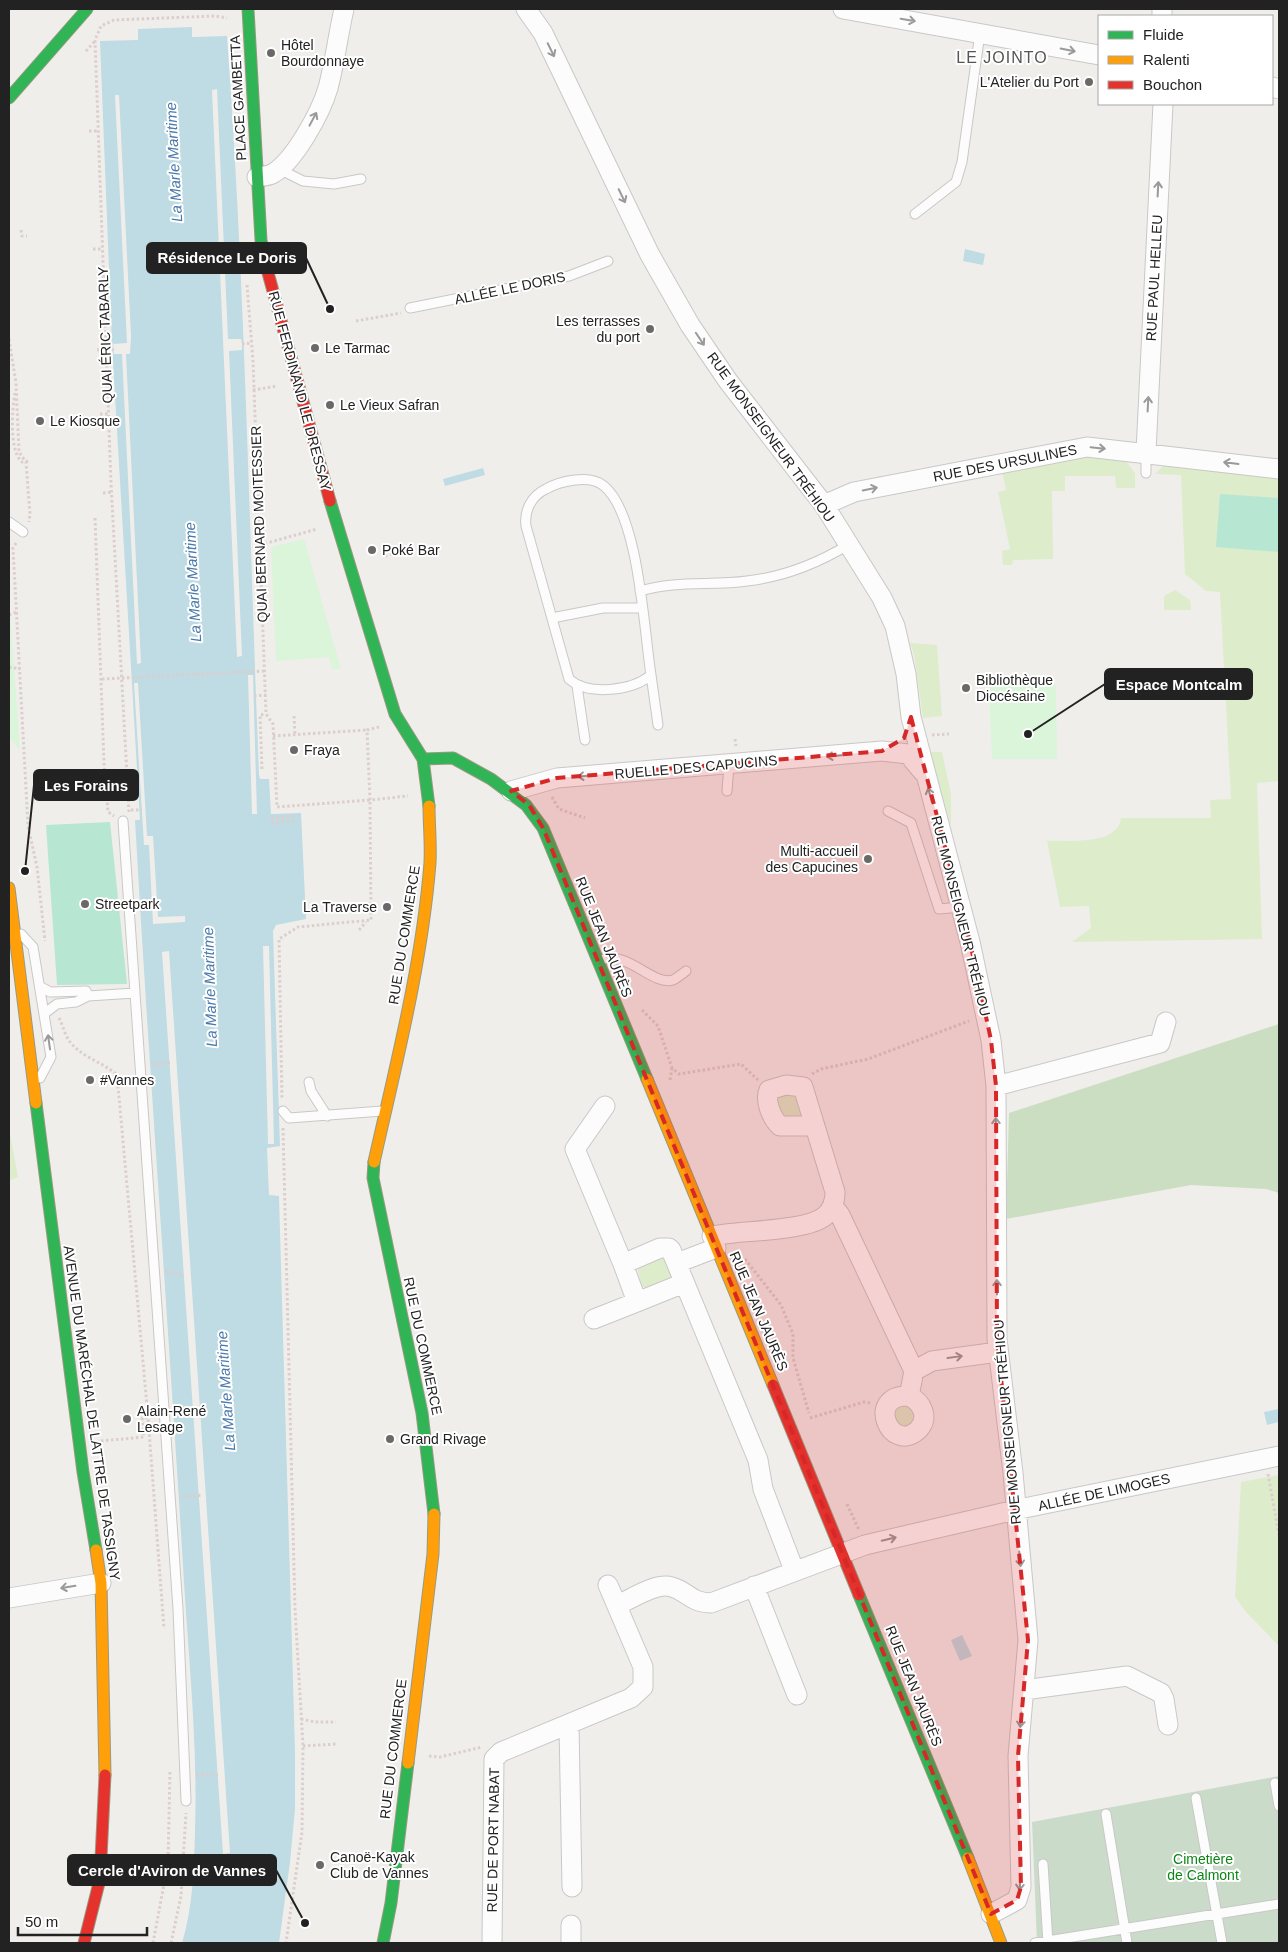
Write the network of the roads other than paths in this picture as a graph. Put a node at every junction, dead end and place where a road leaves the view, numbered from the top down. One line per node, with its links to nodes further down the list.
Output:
1 (87, 9): 9 (main road)
2 (239, 9): 6 (main road, PLACE GAMBETTA)
3 (344, 9): 11 (street, one-way to 3)
4 (526, 9): 20 (street, RUE MONSEIGNEUR TRÉHIOU, one-way to 20)
5 (843, 9): 7 (street, one-way to 7)
6 (248, 13): 12 (main road, PLACE GAMBETTA)
7 (980, 33): 8 (street, one-way to 8); 14 (lane)
8 (1098, 55)
9 (9, 98)
10 (1163, 105): 17 (street, RUE PAUL HELLEU, one-way to 10)
11 (279, 169): 12 (street); 13 (lane)
12 (257, 177): 33 (main road, RUE FERDINAND LE DRESSAY)
13 (361, 180)
14 (915, 214)
15 (608, 261): 16 (lane, ALLÉE LE DORIS)
16 (410, 308)
17 (1146, 452): 18 (street, RUE DES URSULINES, one-way to 17); 19 (lane); 20 (street, RUE DES URSULINES, one-way to 17)
18 (1279, 469)
19 (1146, 474)
20 (824, 505): 23 (street, RUE MONSEIGNEUR TRÉHIOU)
21 (9, 522): 22 (lane)
22 (23, 532)
23 (848, 544): 24 (lane); 29 (street, RUE MONSEIGNEUR TRÉHIOU)
24 (640, 591): 25 (lane); 26 (lane)
25 (642, 608): 26 (lane); 27 (lane)
26 (552, 618): 28 (lane)
27 (651, 676): 28 (lane); 30 (lane)
28 (577, 686): 31 (lane)
29 (911, 717): 32 (street, RUELLE DES CAPUCINS); 35 (street, RUE MONSEIGNEUR TRÉHIOU)
30 (658, 725)
31 (585, 740)
32 (882, 751): 34 (street, RUELLE DES CAPUCINS, one-way to 34); 35 (street, RUELLE DES CAPUCINS)
33 (422, 759): 36 (main road, RUE JEAN JAURÈS); 55 (main road, RUE DU COMMERCE)
34 (729, 765): 36 (street, RUELLE DES CAPUCINS, one-way to 36); 37 (lane)
35 (924, 773): 41 (street, RUE MONSEIGNEUR TRÉHIOU, one-way to 35)
36 (511, 791): 43 (main road, RUE JEAN JAURÈS)
37 (727, 791)
38 (888, 811): 41 (lane)
39 (123, 821): 46 (lane)
40 (9, 888): 42 (main road, AVENUE DU MARÉCHAL DE LATTRE DE TASSIGNY)
41 (960, 907): 51 (street, RUE MONSEIGNEUR TRÉHIOU)
42 (14, 926): 45 (lane); 52 (main road, AVENUE DU MARÉCHAL DE LATTRE DE TASSIGNY)
43 (598, 961): 44 (lane); 59 (main road, RUE JEAN JAURÈS)
44 (686, 971)
45 (41, 987): 47 (lane); 48 (lane)
46 (135, 993): 47 (lane); 83 (lane)
47 (88, 996): 48 (lane)
48 (48, 1010): 52 (lane, one-way to 48)
49 (1166, 1022): 51 (street)
50 (309, 1082): 56 (lane)
51 (996, 1086): 65 (street, RUE MONSEIGNEUR TRÉHIOU, one-way to 51)
52 (35, 1087): 72 (main road, AVENUE DU MARÉCHAL DE LATTRE DE TASSIGNY)
53 (605, 1106): 61 (street)
54 (283, 1111): 56 (lane)
55 (385, 1111): 56 (lane); 94 (main road, RUE DU COMMERCE)
56 (327, 1116)
57 (815, 1126): 57 (street); 58 (street)
58 (833, 1206): 59 (street); 66 (street)
59 (719, 1239): 60 (street); 70 (main road, RUE JEAN JAURÈS)
60 (677, 1263): 61 (street); 62 (street)
61 (623, 1264): 63 (street)
62 (684, 1283): 63 (street); 71 (street)
63 (637, 1302): 64 (street)
64 (594, 1319)
65 (998, 1352): 66 (street, one-way to 65); 69 (street, RUE MONSEIGNEUR TRÉHIOU)
66 (914, 1371): 67 (street)
67 (909, 1396): 67 (street)
68 (1272, 1458): 69 (street, ALLÉE DE LIMOGES)
69 (1015, 1510): 70 (street, ALLÉE DE LIMOGES, one-way to 69); 77 (street, RUE MONSEIGNEUR TRÉHIOU, one-way to 77)
70 (843, 1553): 71 (street, ALLÉE DE LIMOGES); 89 (main road, RUE JEAN JAURÈS)
71 (794, 1570): 74 (street, ALLÉE DE LIMOGES)
72 (100, 1583): 75 (street, one-way to 75); 93 (main road, AVENUE DU MARÉCHAL DE LATTRE DE TASSIGNY)
73 (608, 1585): 76 (street, RUE DE PORT NABAT)
74 (754, 1586): 76 (street, ALLÉE DE LIMOGES); 78 (street)
75 (9, 1598)
76 (617, 1605): 79 (street, RUE DE PORT NABAT)
77 (1024, 1690): 80 (street); 89 (street, RUE MONSEIGNEUR TRÉHIOU, one-way to 89)
78 (797, 1695)
79 (569, 1725): 87 (street); 95 (street, RUE DE PORT NABAT)
80 (1168, 1725)
81 (1275, 1783): 84 (lane)
82 (1196, 1798): 90 (lane)
83 (186, 1801)
84 (1279, 1806)
85 (1106, 1814): 91 (lane)
86 (1043, 1864): 92 (lane)
87 (572, 1887)
88 (1279, 1904): 90 (lane)
89 (991, 1914): 96 (main road, RUE JEAN JAURÈS)
90 (1217, 1914): 91 (lane); 99 (lane)
91 (1124, 1929): 92 (lane); 98 (lane)
92 (1048, 1942): 97 (lane)
93 (84, 1943)
94 (383, 1943)
95 (492, 1943)
96 (1001, 1943)
97 (1035, 1943)
98 (1127, 1943)
99 (1222, 1943)

